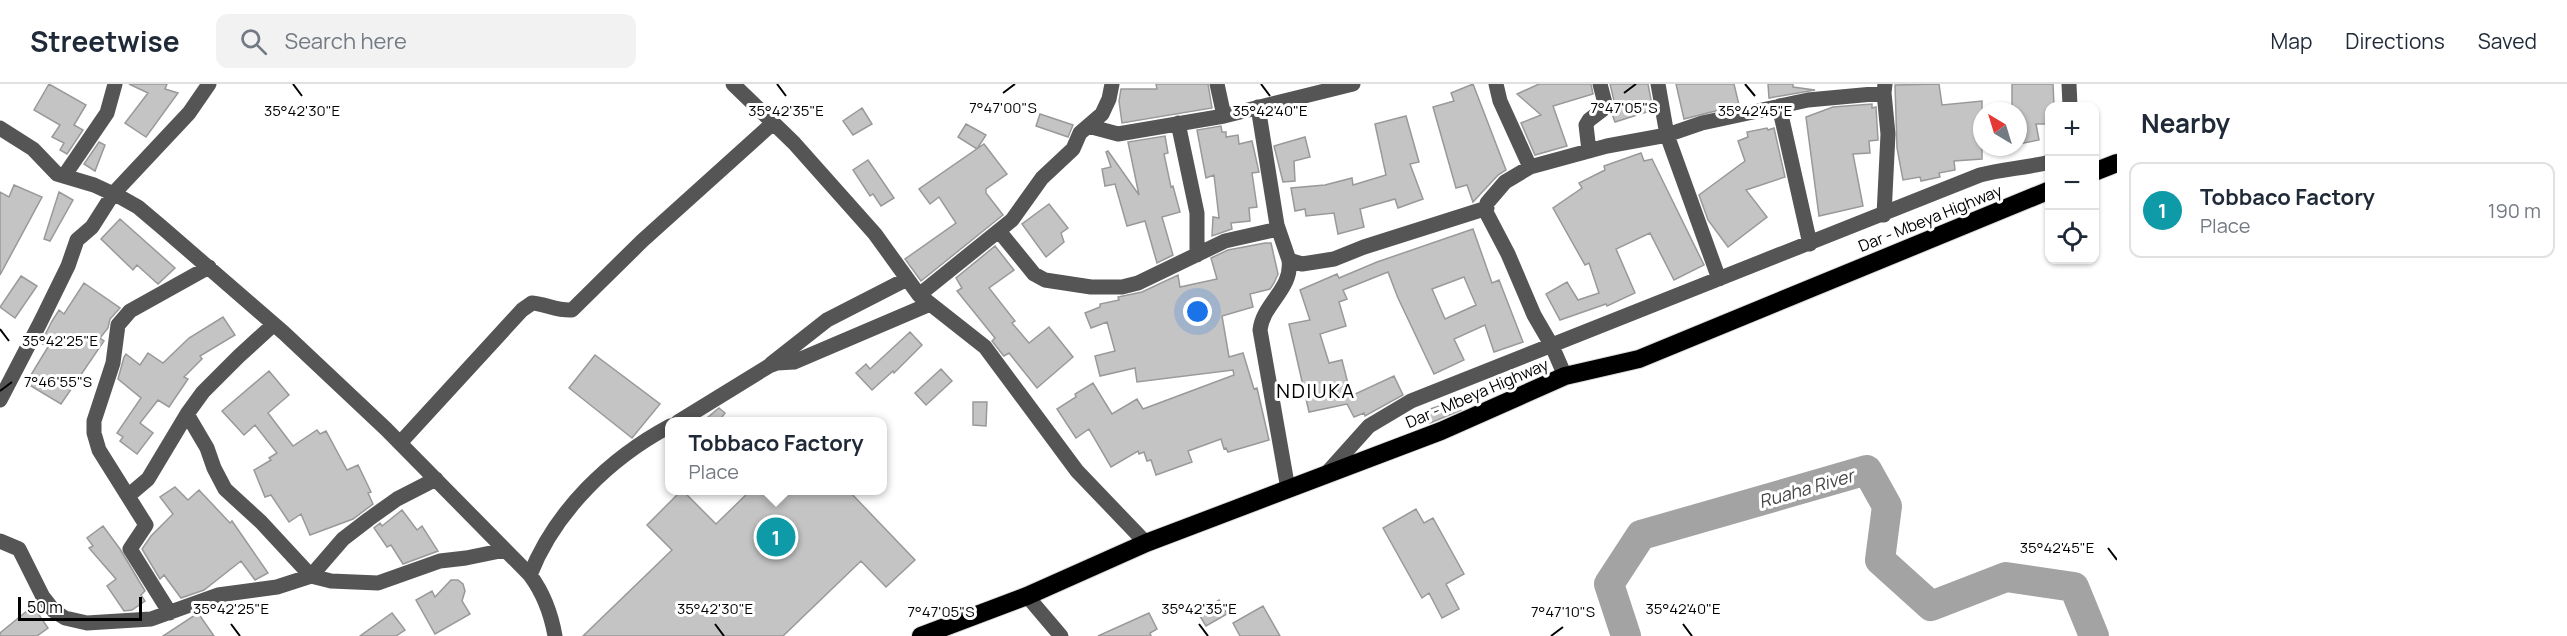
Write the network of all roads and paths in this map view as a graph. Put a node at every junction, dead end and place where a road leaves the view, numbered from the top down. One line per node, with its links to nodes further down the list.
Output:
1 (115, 84): 28 (street)
2 (209, 84): 30 (street)
3 (734, 84): 17 (street)
4 (1112, 84): 14 (street)
5 (1217, 84): 16 (street)
6 (1353, 84): 15 (street)
7 (1496, 84): 26 (street)
8 (1600, 84): 23 (street)
9 (1658, 84): 22 (street)
10 (2069, 84): 12 (street)
11 (1884, 88): 13 (street); 32 (street)
12 (2070, 102)
13 (1779, 106): 22 (street); 35 (street)
14 (1106, 107): 19 (street); 21 (street)
15 (1258, 107): 16 (street); 33 (street)
16 (1224, 116): 18 (street)
17 (773, 123): 39 (street); 50 (street)
18 (1178, 123): 21 (street); 36 (street)
19 (1088, 126): 21 (street); 34 (street)
20 (0, 128): 28 (street)
21 (1118, 134)
22 (1667, 135): 23 (street); 40 (street)
23 (1589, 151): 26 (street)
24 (2045, 163): 32 (street)
25 (2117, 163): 27 (highway)
26 (1530, 167): 31 (street)
27 (2099, 170)
28 (64, 176): 30 (street)
29 (2045, 192): 45 (highway, Dar - Mbeya Highway)
30 (112, 194): 38 (street); 46 (street)
31 (1487, 208): 37 (street); 43 (street)
32 (1884, 215): 35 (street)
33 (1278, 229): 36 (street); 37 (street)
34 (999, 231): 36 (street); 41 (street)
35 (1810, 244): 40 (street)
36 (1197, 255)
37 (1289, 260): 53 (street)
38 (209, 267): 42 (street); 54 (street)
39 (907, 279): 41 (street); 44 (street)
40 (1719, 279): 43 (street)
41 (924, 300): 44 (street); 56 (street)
42 (273, 325): 47 (street); 50 (street)
43 (1552, 346): 45 (street); 51 (street)
44 (769, 366): 48 (street)
45 (1565, 376): 51 (highway, Dar - Mbeya Highway)
46 (0, 400)
47 (187, 414): 54 (street); 59 (street)
48 (686, 417)
49 (665, 429): 58 (street)
50 (400, 443): 52 (street)
51 (1325, 476): 53 (highway, Dar - Mbeya Highway)
52 (436, 479): 57 (street); 59 (street)
53 (1288, 489): 56 (highway, Dar - Mbeya Highway)
54 (128, 496): 61 (street)
55 (0, 541): 62 (street)
56 (1146, 543): 60 (highway, Dar - Mbeya Highway)
57 (505, 550): 58 (street); 59 (street)
58 (530, 575): 64 (street)
59 (311, 576): 61 (street)
60 (1027, 596): 65 (highway, Dar - Mbeya Highway); 66 (street)
61 (170, 613): 62 (street)
62 (77, 622): 63 (street)
63 (85, 636)
64 (555, 636)
65 (921, 636)
66 (1061, 636)

